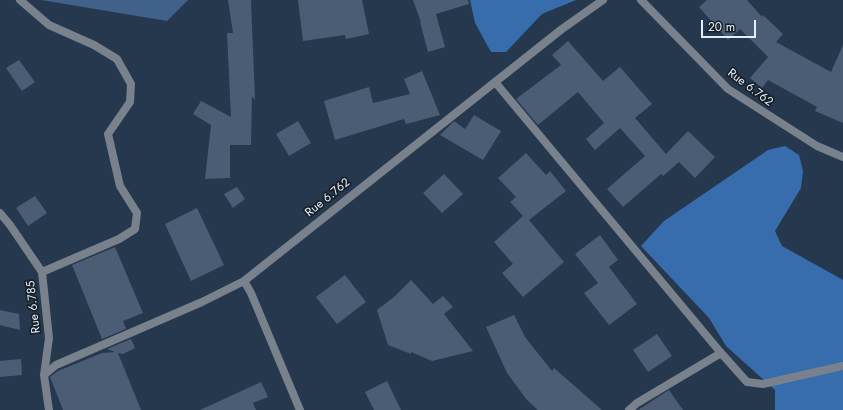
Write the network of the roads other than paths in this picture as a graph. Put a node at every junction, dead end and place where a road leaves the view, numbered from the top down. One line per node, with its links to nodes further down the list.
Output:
1 (20, 0): 7 (street)
2 (603, 0): 4 (street, Rue 6.762)
3 (641, 0): 5 (street, Rue 6.762)
4 (495, 82): 8 (street, Rue 6.762); 9 (street)
5 (843, 157)
6 (0, 213): 7 (street, Rue 6.785)
7 (42, 272): 11 (street, Rue 6.785)
8 (244, 281): 11 (street, Rue 6.762); 13 (street)
9 (720, 353): 10 (street); 14 (street)
10 (843, 366)
11 (44, 375): 12 (street, Rue 6.785)
12 (49, 410)
13 (300, 410)
14 (629, 410)

